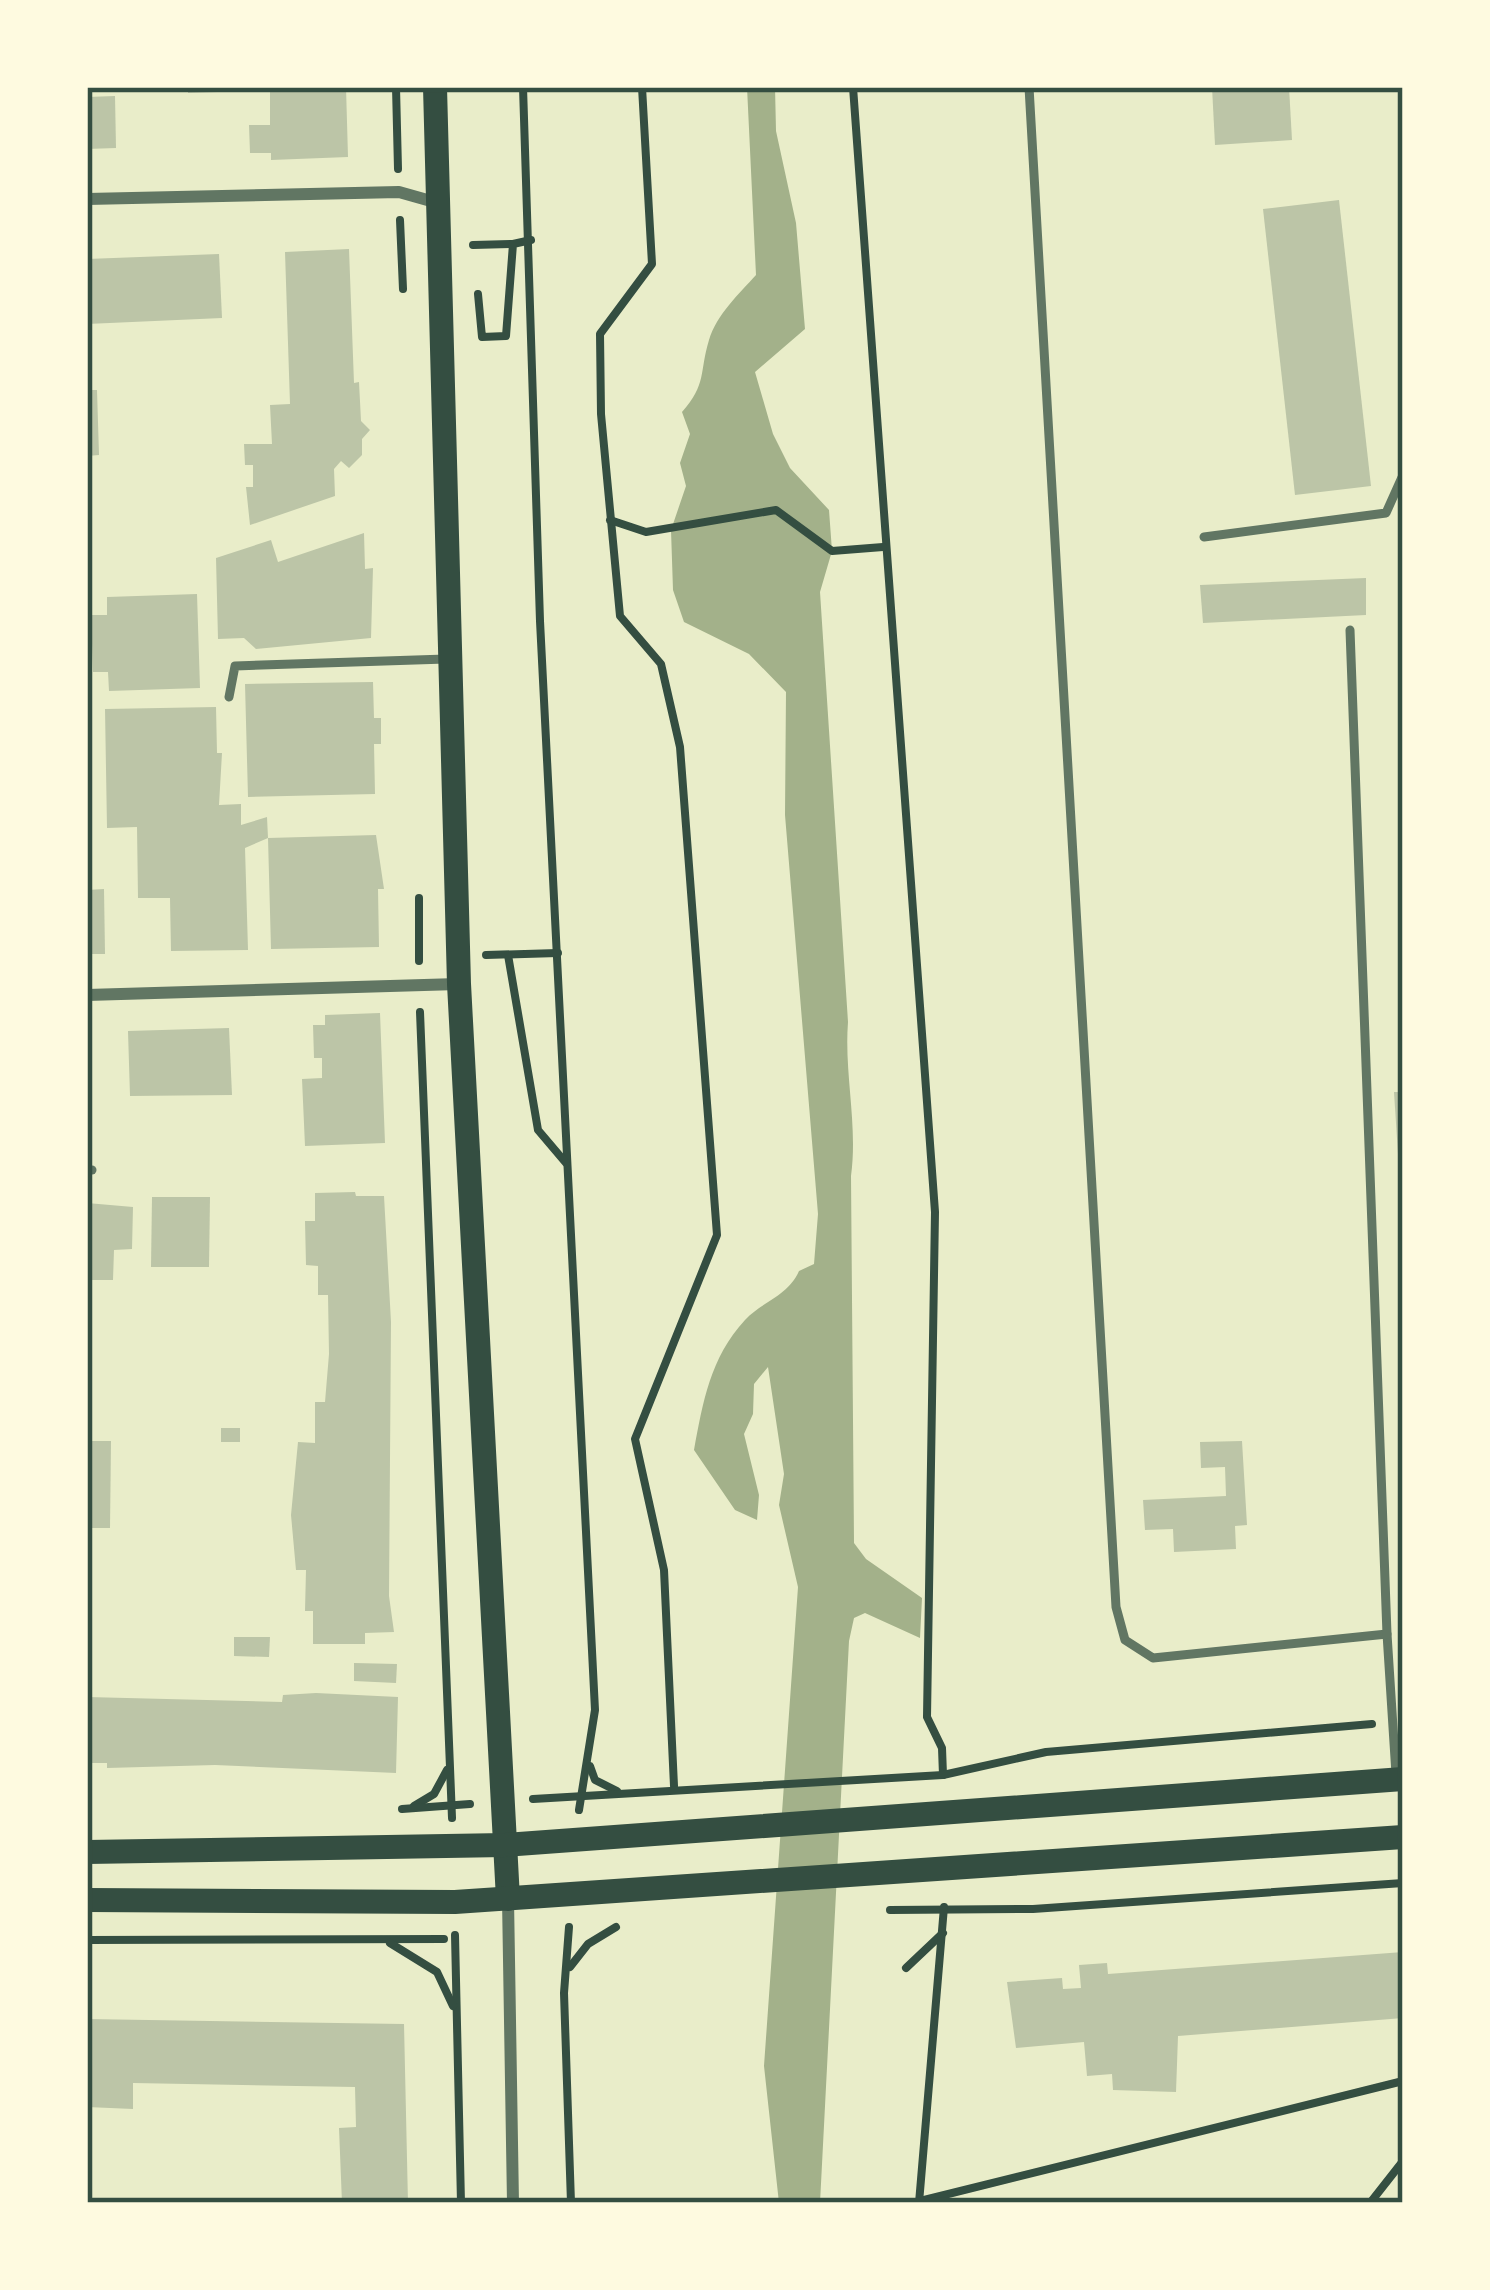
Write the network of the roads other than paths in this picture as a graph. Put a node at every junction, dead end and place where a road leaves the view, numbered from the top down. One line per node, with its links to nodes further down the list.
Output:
1 (435, 87): 4 (main road)
2 (1029, 87): 12 (lane)
3 (87, 199): 4 (street)
4 (438, 203): 8 (main road)
5 (1403, 475): 6 (lane)
6 (1204, 537)
7 (1350, 630): 12 (lane)
8 (451, 659): 9 (lane); 10 (main road)
9 (229, 697)
10 (459, 984): 11 (street); 15 (main road)
11 (87, 995)
12 (1387, 1634): 13 (lane)
13 (1400, 1779): 15 (main road)
14 (1403, 1837): 17 (main road)
15 (505, 1845): 16 (main road); 17 (main road)
16 (87, 1852)
17 (508, 1899): 18 (main road); 19 (street)
18 (87, 1900)
19 (513, 2203)

